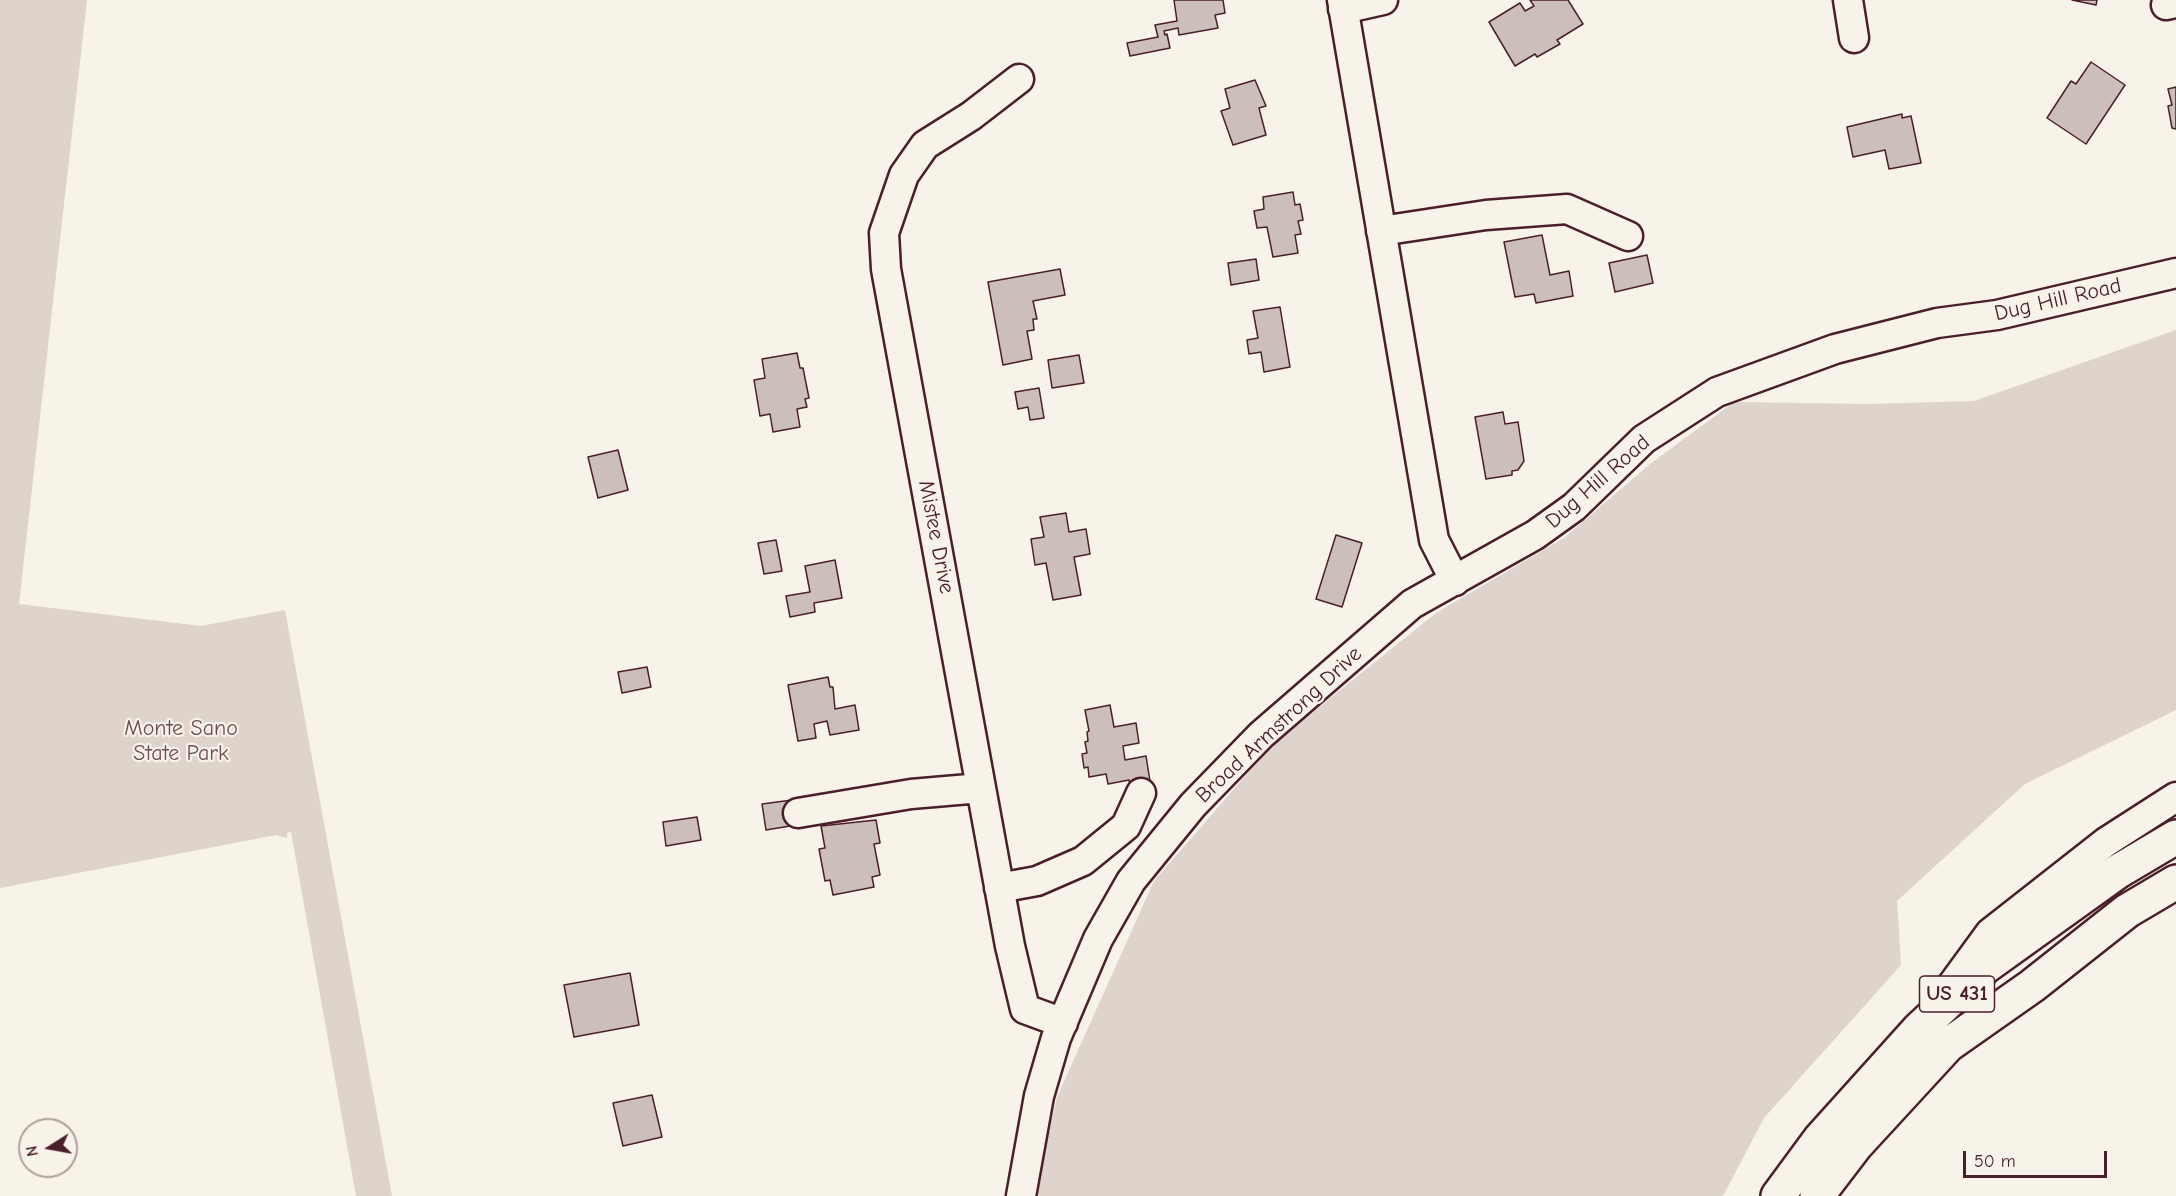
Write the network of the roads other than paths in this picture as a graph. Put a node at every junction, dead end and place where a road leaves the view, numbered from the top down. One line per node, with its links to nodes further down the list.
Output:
1 (1383, 0): 3 (street)
2 (1848, 0): 4 (street)
3 (1343, 4): 6 (street)
4 (1854, 38)
5 (1019, 79): 12 (street, Mistee Drive)
6 (1381, 231): 7 (street); 11 (street)
7 (1628, 236)
8 (2176, 273): 10 (street, Dug Hill Road)
9 (2176, 281): 10 (street)
10 (2113, 288): 11 (street, Dug Hill Road)
11 (1455, 581): 19 (street, Broad Armstrong Drive)
12 (981, 788): 15 (street); 18 (street, Mistee Drive)
13 (1141, 793): 18 (street)
14 (2176, 797): 20 (street)
15 (798, 813)
16 (2176, 837): 20 (highway, US 431)
17 (2176, 882): 23 (highway, US 431)
18 (999, 888): 19 (street, Mistee Drive)
19 (1063, 1023): 21 (street, Broad Armstrong Drive)
20 (1919, 1029): 22 (highway, US 431)
21 (1021, 1196)
22 (1778, 1196)
23 (1817, 1196)

